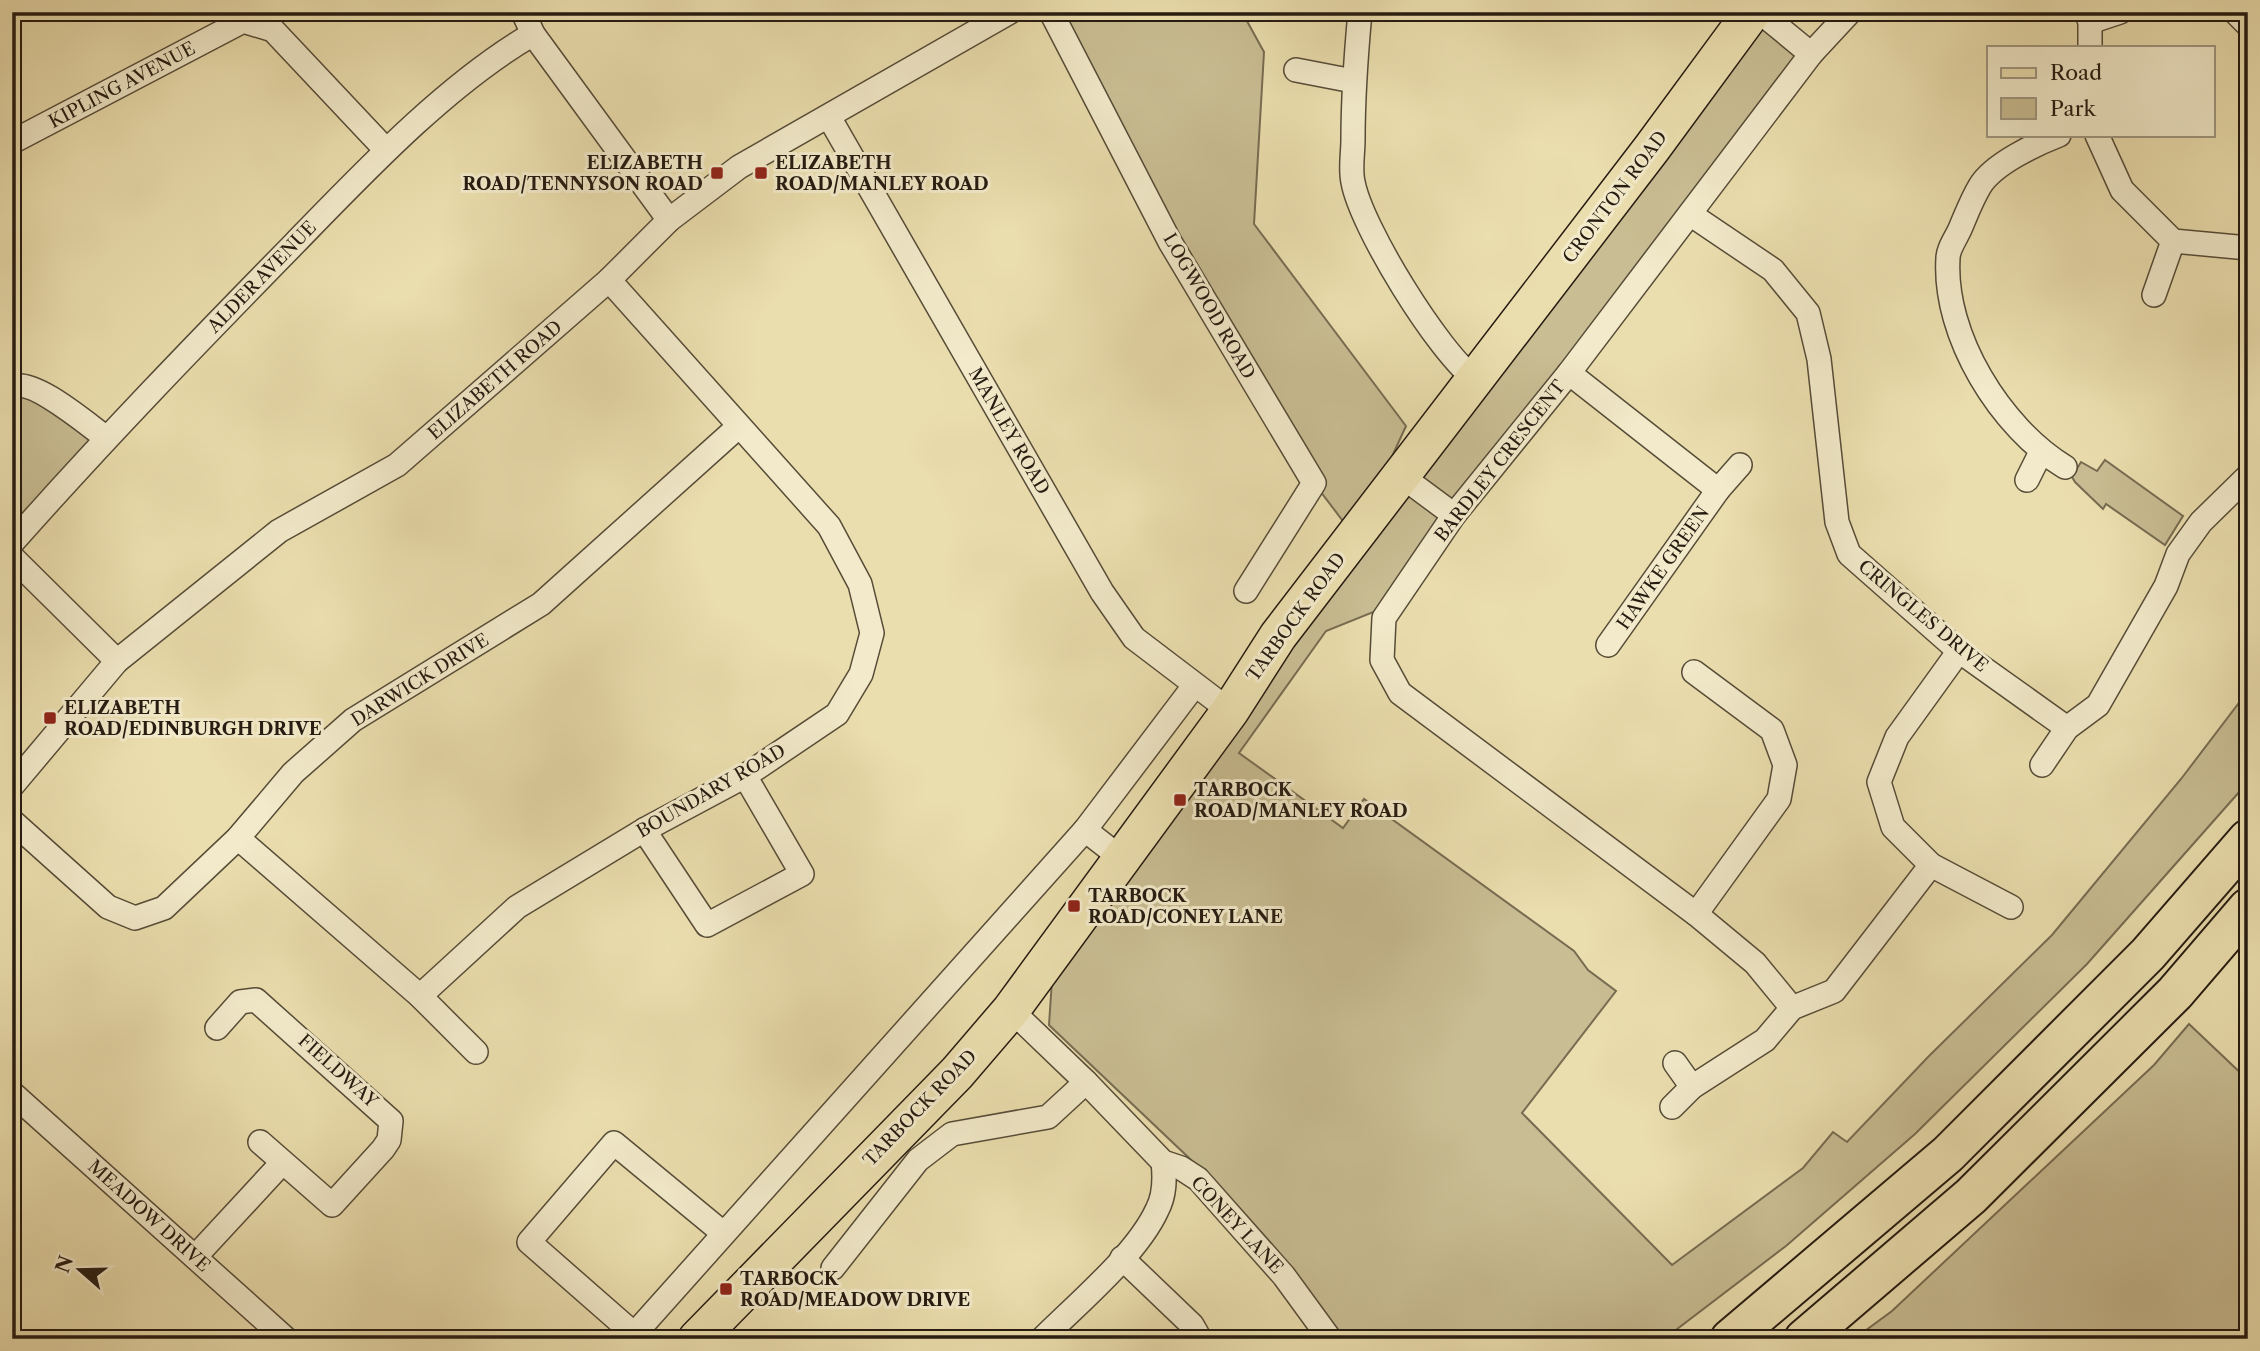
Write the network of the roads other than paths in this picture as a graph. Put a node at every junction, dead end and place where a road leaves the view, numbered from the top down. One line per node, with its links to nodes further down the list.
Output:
1 (523, 12): 12 (street)
2 (1010, 12): 17 (street, ELIZABETH ROAD)
3 (1051, 12): 43 (street, LOGWOOD ROAD)
4 (1360, 12): 16 (street)
5 (1752, 12): 29 (main road, CRONTON ROAD)
6 (1760, 12): 14 (street)
7 (1850, 12): 14 (street, BARDLEY CRESCENT)
8 (2120, 12): 10 (street)
9 (2235, 12): 11 (street)
10 (2088, 17): 13 (street)
11 (2248, 25)
12 (533, 34): 21 (street, ALDER AVENUE); 23 (street)
13 (2090, 46)
14 (1811, 54): 22 (street, BARDLEY CRESCENT)
15 (1296, 70): 16 (street)
16 (1353, 81): 29 (street)
17 (830, 117): 23 (street, ELIZABETH ROAD); 48 (street, MANLEY ROAD)
18 (2056, 136): 33 (street)
19 (2097, 136): 24 (street)
20 (12, 142): 21 (street, KIPLING AVENUE)
21 (386, 150): 32 (street, ALDER AVENUE)
22 (1689, 214): 28 (street, BARDLEY CRESCENT); 45 (street, CRINGLES DRIVE)
23 (669, 220): 26 (street, ELIZABETH ROAD)
24 (2173, 241): 25 (street); 27 (street)
25 (2248, 248)
26 (609, 280): 31 (street, BOUNDARY ROAD); 46 (street, ELIZABETH ROAD)
27 (2154, 295)
28 (1569, 373): 39 (street, HAWKE GREEN); 40 (street, BARDLEY CRESCENT)
29 (1475, 379): 36 (main road, TARBOCK ROAD)
30 (12, 387): 32 (street)
31 (738, 427): 52 (street, BOUNDARY ROAD); 57 (street, DARWICK DRIVE)
32 (106, 437): 41 (street, ALDER AVENUE)
33 (2041, 452): 35 (street); 38 (street)
34 (1740, 465): 39 (street, HAWKE GREEN)
35 (2065, 467)
36 (1400, 475): 40 (street); 49 (main road, TARBOCK ROAD)
37 (2248, 476): 50 (street)
38 (2027, 480)
39 (1718, 490): 44 (street, HAWKE GREEN)
40 (1454, 515): 63 (street, BARDLEY CRESCENT)
41 (12, 543)
42 (12, 557): 46 (street)
43 (1246, 591)
44 (1608, 645)
45 (1959, 651): 50 (street, CRINGLES DRIVE); 60 (street)
46 (117, 661): 53 (street, ELIZABETH ROAD)
47 (1694, 672): 63 (street)
48 (1194, 686): 49 (street, MANLEY ROAD); 56 (street)
49 (1230, 711): 59 (main road, TARBOCK ROAD)
50 (2067, 728): 51 (street)
51 (2042, 765)
52 (745, 776): 55 (street, BOUNDARY ROAD); 55 (street)
53 (12, 786)
54 (12, 821): 57 (street, DARWICK DRIVE)
55 (643, 830): 64 (street, BOUNDARY ROAD)
56 (1085, 830): 59 (street); 77 (street)
57 (239, 838): 64 (street)
58 (2248, 839): 87 (highway)
59 (1121, 859): 66 (main road, TARBOCK ROAD)
60 (1931, 865): 61 (street); 65 (street)
61 (2011, 907)
62 (2248, 908): 88 (highway)
63 (1696, 914): 65 (street, BARDLEY CRESCENT)
64 (420, 996): 68 (street)
65 (1792, 1008): 71 (street)
66 (1011, 1010): 70 (street, CONEY LANE); 83 (main road, TARBOCK ROAD)
67 (217, 1028): 75 (street, FIELDWAY)
68 (476, 1052)
69 (1675, 1063): 71 (street)
70 (1087, 1082): 76 (street, CONEY LANE); 80 (street)
71 (1692, 1087): 73 (street)
72 (12, 1093): 78 (street, MEADOW DRIVE)
73 (1672, 1107)
74 (260, 1142): 75 (street, FIELDWAY)
75 (282, 1163): 78 (street)
76 (1163, 1163): 79 (street); 86 (street, CONEY LANE)
77 (723, 1233): 81 (street); 81 (street)
78 (195, 1257): 82 (street, MEADOW DRIVE)
79 (1122, 1258): 84 (street); 85 (street)
80 (833, 1268)
81 (632, 1336)
82 (286, 1339)
83 (697, 1339)
84 (1042, 1339)
85 (1200, 1339)
86 (1330, 1339)
87 (1730, 1339)
88 (1804, 1339)

